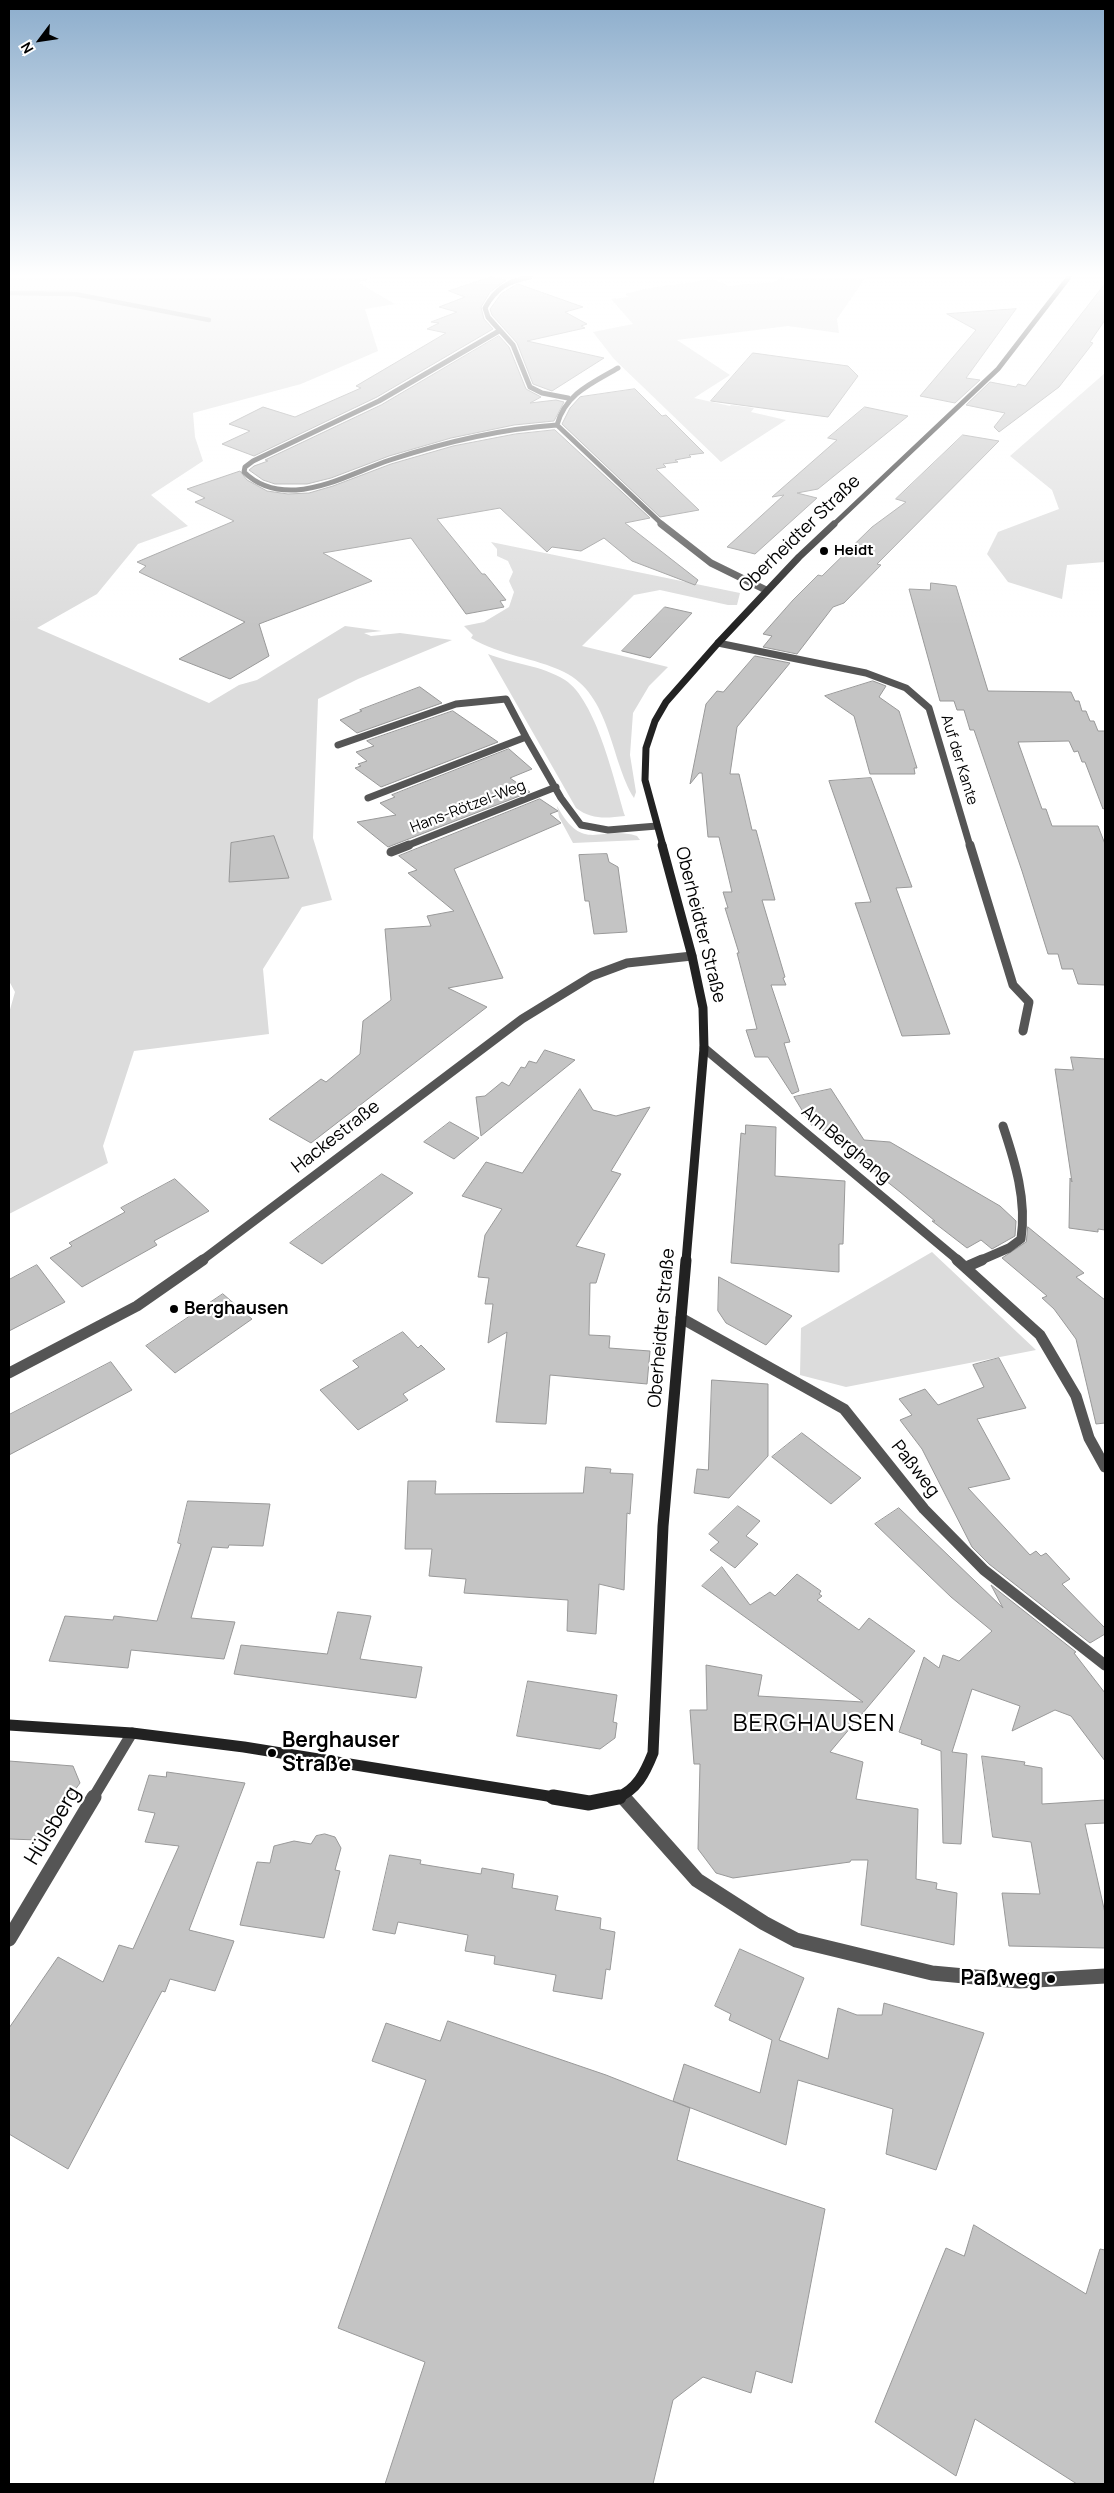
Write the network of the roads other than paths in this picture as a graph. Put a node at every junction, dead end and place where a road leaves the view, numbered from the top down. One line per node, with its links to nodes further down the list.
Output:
1 (393, 393): 6 (street)
2 (544, 393): 5 (street)
3 (576, 393): 5 (street)
4 (972, 393): 7 (street, Oberheidter Straße)
5 (568, 398): 6 (street)
6 (557, 425): 7 (street)
7 (766, 590): 8 (street, Oberheidter Straße)
8 (718, 643): 13 (street, Oberheidter Straße); 16 (street, Auf der Kante)
9 (526, 737): 10 (street, Hans-Rötzel-Weg); 11 (street, Hans-Rötzel-Weg); 12 (street)
10 (338, 745)
11 (556, 788): 13 (street, Hans-Rötzel-Weg); 14 (street, Hans-Rötzel-Weg)
12 (368, 798)
13 (657, 826): 15 (street, Oberheidter Straße)
14 (390, 852)
15 (692, 956): 17 (street, Oberheidter Straße); 21 (street, Hackestraße)
16 (1023, 1031)
17 (704, 1048): 19 (street, Am Berghang); 20 (street, Oberheidter Straße)
18 (1003, 1126): 19 (street)
19 (966, 1267): 22 (street, Am Berghang)
20 (681, 1318): 23 (street, Paßweg); 26 (street, Oberheidter Straße)
21 (9, 1373)
22 (1105, 1468)
23 (1105, 1665)
24 (9, 1725): 25 (street)
25 (132, 1733): 26 (street); 27 (street, Hülsberg)
26 (624, 1798): 28 (street)
27 (9, 1939)
28 (1105, 1976)

